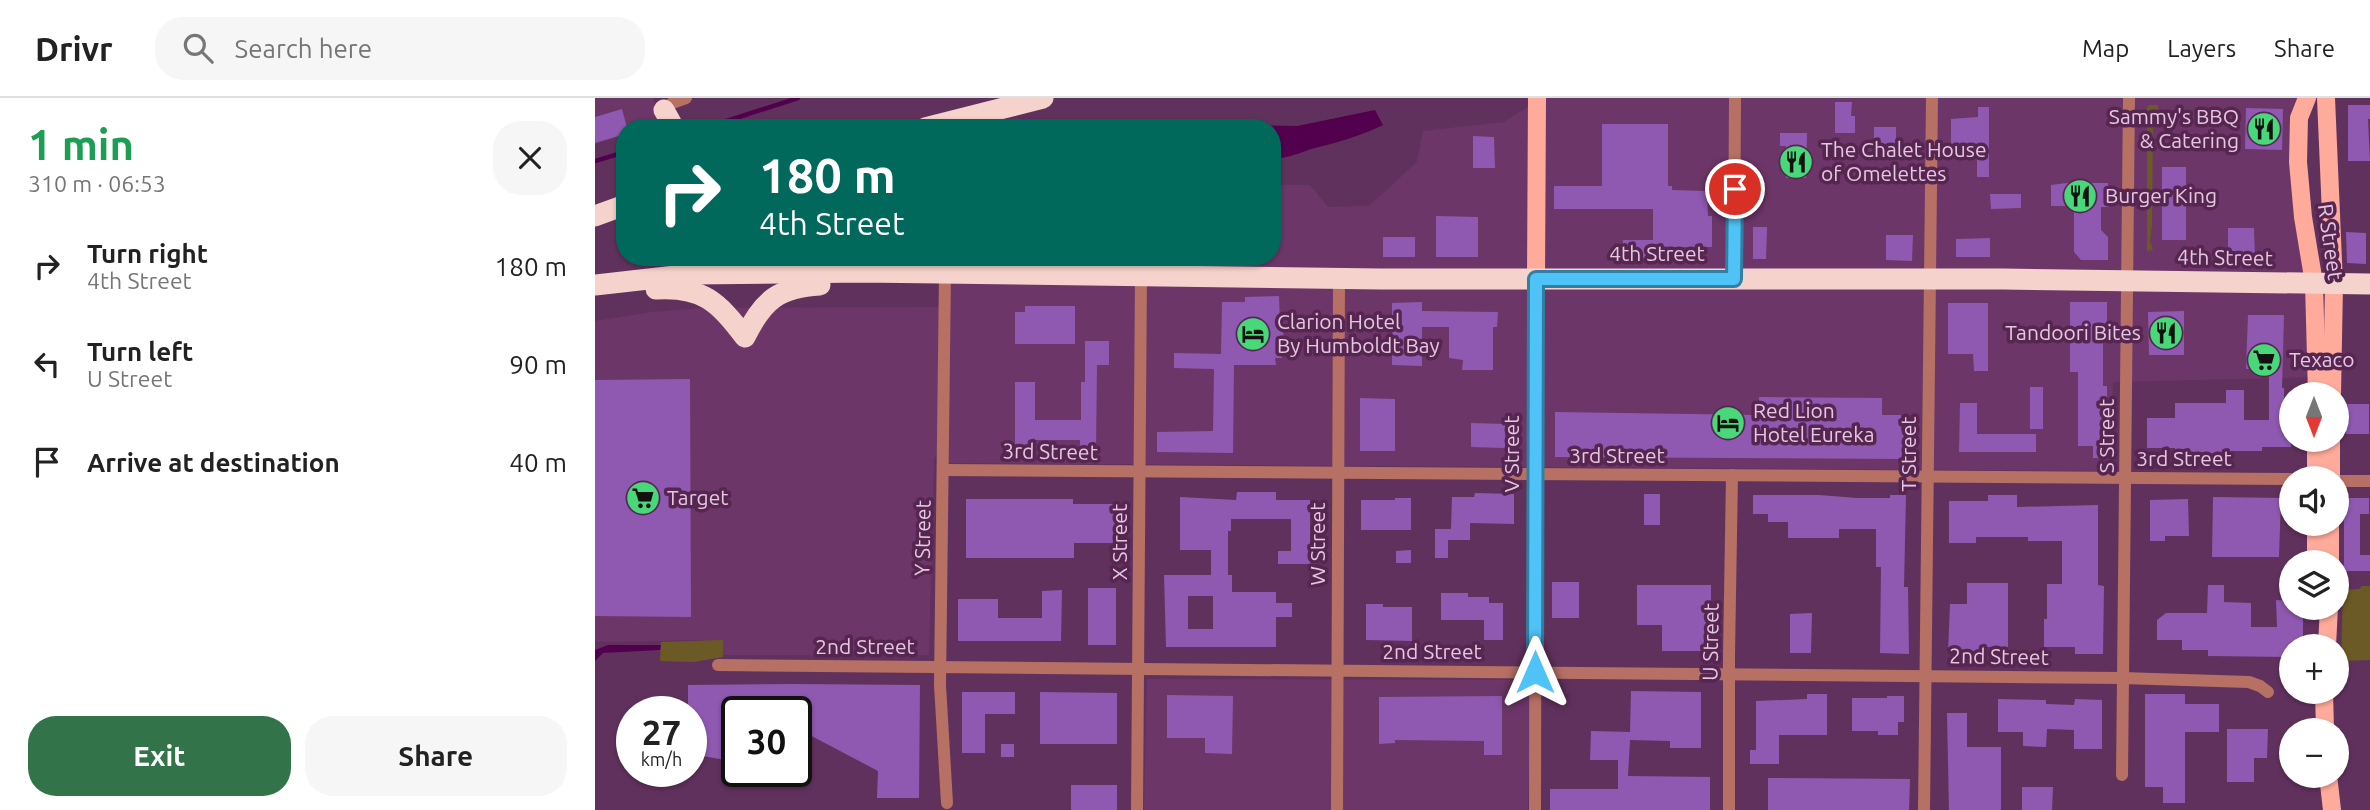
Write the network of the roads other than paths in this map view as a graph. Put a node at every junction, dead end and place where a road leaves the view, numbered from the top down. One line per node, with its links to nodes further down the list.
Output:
1 (686, 98): 9 (street)
2 (1043, 98): 10 (highway)
3 (1537, 98): 18 (main road, V Street)
4 (1735, 98): 19 (street)
5 (1932, 98): 20 (street, T Street)
6 (2129, 98): 21 (street, S Street)
7 (2307, 98): 22 (main road, R Street)
8 (2326, 98): 22 (main road, R Street)
9 (669, 119)
10 (960, 119)
11 (616, 209): 13 (highway)
12 (616, 214): 13 (highway)
13 (595, 218)
14 (863, 272): 15 (highway, 4th Street); 24 (highway, 4th Street); 25 (highway)
15 (945, 272): 16 (highway, 4th Street); 28 (street, Y Street)
16 (1141, 274): 17 (highway, 4th Street); 29 (street, X Street)
17 (1339, 278): 18 (highway, 4th Street); 30 (street, W Street)
18 (1536, 279): 19 (highway, 4th Street); 31 (street, V Street)
19 (1734, 279): 20 (highway, 4th Street)
20 (1929, 279): 21 (highway, 4th Street); 33 (street, T Street)
21 (2127, 281): 22 (highway, 4th Street); 34 (street, S Street)
22 (2324, 283): 23 (highway, 4th Street); 26 (main road, R Street); 27 (main road, R Street)
23 (2370, 284)
24 (595, 285)
25 (595, 297)
26 (2318, 382)
27 (2331, 382)
28 (943, 470): 29 (street, 3rd Street); 39 (street, Y Street)
29 (1139, 472): 30 (street, 3rd Street); 40 (street, X Street)
30 (1337, 473): 31 (street, 3rd Street); 41 (street, W Street)
31 (1534, 474): 32 (street, 3rd Street); 42 (street, V Street)
32 (1732, 475): 33 (street, 3rd Street); 43 (street, U Street)
33 (1929, 477): 34 (street, 3rd Street); 44 (street, T Street)
34 (2126, 478): 35 (street, 3rd Street); 45 (street, S Street)
35 (2279, 479)
36 (2349, 481): 37 (street)
37 (2370, 481)
38 (718, 665): 39 (street, 2nd Street)
39 (940, 667): 40 (street, 2nd Street); 49 (street, Y Street)
40 (1137, 669): 41 (street, 2nd Street); 50 (street, X Street)
41 (1338, 671): 42 (street, 2nd Street); 51 (street, W Street)
42 (1535, 672): 43 (street, 2nd Street); 52 (street, V Street)
43 (1729, 674): 44 (street, 2nd Street); 53 (street, U Street)
44 (1925, 675): 45 (street, 2nd Street); 54 (street, T Street)
45 (2122, 678): 46 (street, 2nd Street); 47 (street, S Street)
46 (2268, 692)
47 (2122, 775)
48 (2329, 788): 55 (main road)
49 (947, 803)
50 (1137, 810)
51 (1337, 810)
52 (1535, 810)
53 (1729, 810)
54 (1924, 810)
55 (2332, 810)

